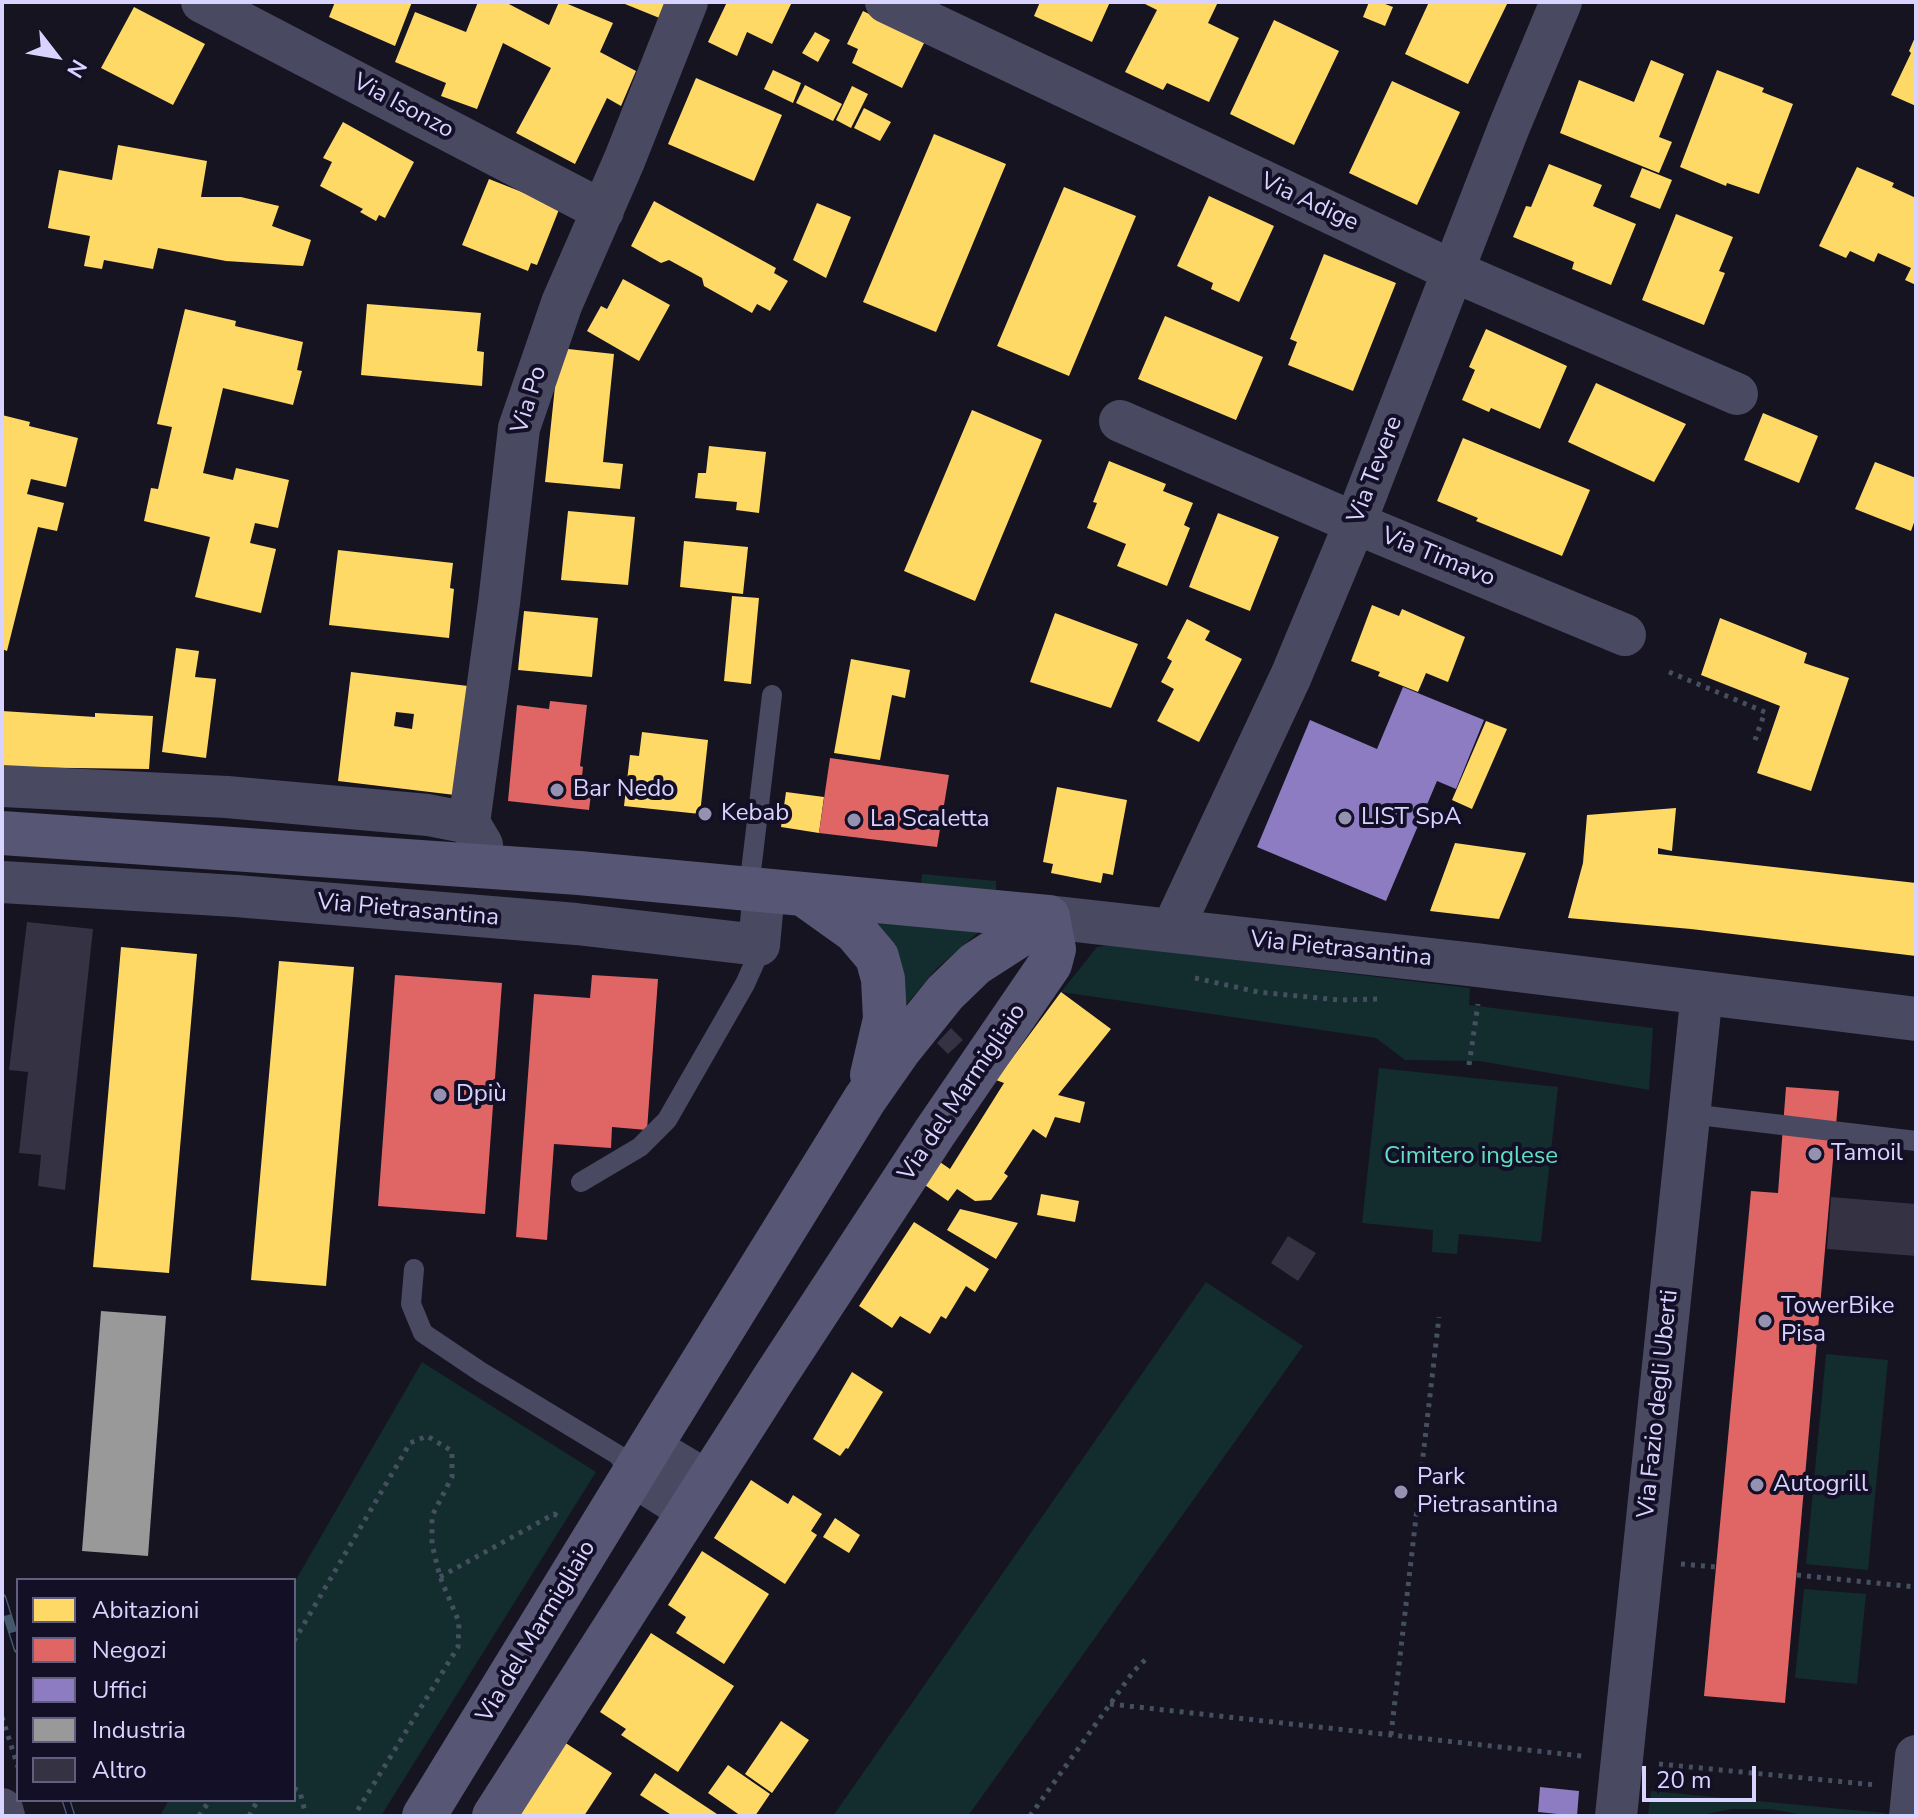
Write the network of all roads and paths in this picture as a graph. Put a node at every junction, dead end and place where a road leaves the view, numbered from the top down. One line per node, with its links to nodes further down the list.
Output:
1 (202, 2): 5 (street, Via Isonzo)
2 (687, 2): 5 (street, Via Po)
3 (886, 2): 6 (street, Via Adige)
4 (1561, 2): 6 (street, Via Tevere)
5 (603, 211): 15 (street, Via Po)
6 (1453, 271): 7 (street, Via Adige); 9 (street, Via Tevere)
7 (1737, 394)
8 (1120, 421): 9 (street, Via Timavo)
9 (1355, 523): 10 (street, Via Timavo); 23 (street, Via Tevere)
10 (1625, 635)
11 (1669, 672): 13 (path)
12 (772, 695): 20 (lane)
13 (1755, 740)
14 (2, 786): 15 (street)
15 (469, 823): 17 (street)
16 (2, 833): 17 (main road, Via Pietrasantina)
17 (496, 867): 18 (main road, Via Pietrasantina)
18 (579, 873): 20 (main road, Via Pietrasantina); 22 (street)
19 (2, 882): 22 (street, Via Pietrasantina)
20 (772, 891): 21 (main road, Via Pietrasantina); 24 (street); 29 (main road, Via del Marmigliaio)
21 (1048, 917): 23 (street, Via Pietrasantina); 29 (main road, Via del Marmigliaio); 36 (main road, Via del Marmigliaio)
22 (576, 924): 24 (street, Via Pietrasantina)
23 (1172, 930): 25 (street, Via Pietrasantina)
24 (759, 945): 32 (lane)
25 (1702, 992): 27 (street, Via Pietrasantina); 30 (street, Via Fazio degli Uberti)
26 (1479, 999): 28 (path)
27 (1916, 1019)
28 (1469, 1065)
29 (865, 1099): 35 (main road, Via del Marmigliaio)
30 (1690, 1114): 31 (lane); 58 (street, Via Fazio degli Uberti)
31 (1916, 1141)
32 (581, 1182)
33 (414, 1269): 35 (lane)
34 (1439, 1317): 45 (path)
35 (641, 1461): 36 (street); 55 (main road, Via del Marmigliaio)
36 (698, 1496): 56 (main road, Via del Marmigliaio)
37 (566, 1521): 39 (path)
38 (1797, 1575): 40 (path)
39 (440, 1577): 41 (path); 54 (path)
40 (1916, 1587)
41 (296, 1638)
42 (1149, 1656): 43 (path)
43 (1110, 1704): 45 (path); 57 (path)
44 (2, 1717): 47 (path)
45 (1391, 1735): 46 (path)
46 (1583, 1756)
47 (16, 1761)
48 (1654, 1764): 49 (path)
49 (1905, 1786)
50 (296, 1789): 53 (path)
51 (2, 1809): 52 (street)
52 (4, 1816)
53 (306, 1816)
54 (354, 1816)
55 (424, 1816)
56 (494, 1816)
57 (1030, 1816)
58 (1616, 1816)

